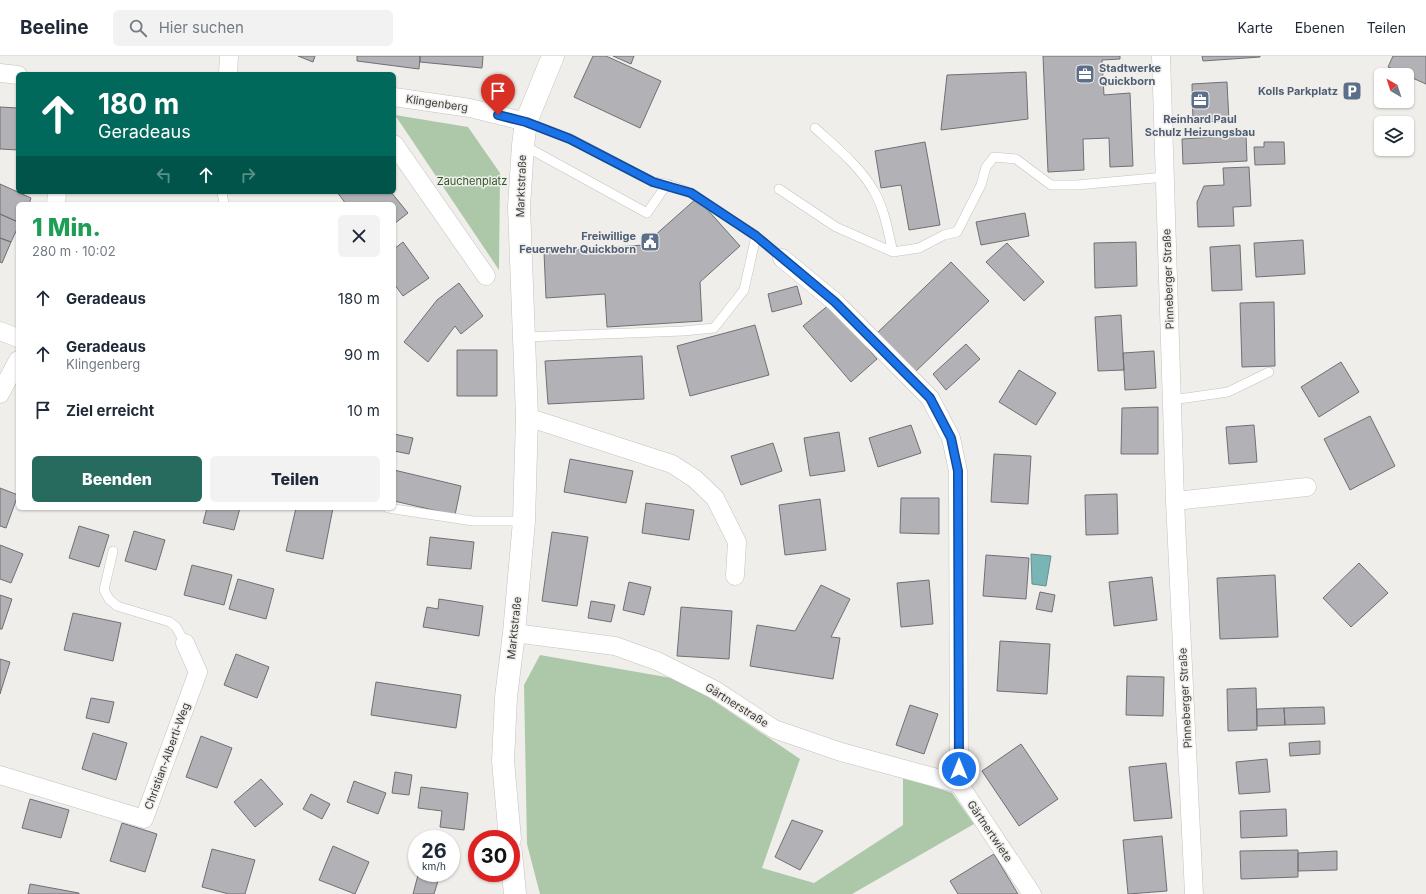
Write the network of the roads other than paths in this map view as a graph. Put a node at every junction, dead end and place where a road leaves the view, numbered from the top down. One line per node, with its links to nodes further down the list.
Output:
1 (229, 56): 4 (street)
2 (553, 56): 8 (main road, Marktstraße)
3 (1161, 56): 12 (street, Pinneberger Straße)
4 (228, 72)
5 (0, 73): 6 (street)
6 (16, 75)
7 (396, 97): 8 (street, Klingenberg)
8 (526, 122): 10 (main road, Marktstraße); 13 (lane)
9 (814, 128): 16 (lane)
10 (523, 145): 13 (lane); 20 (main road, Marktstraße)
11 (396, 147): 18 (street)
12 (1165, 177): 16 (lane); 25 (street, Pinneberger Straße)
13 (667, 184): 15 (lane)
14 (779, 189): 16 (lane)
15 (756, 236): 17 (lane); 20 (lane)
16 (893, 252)
17 (782, 258): 36 (street)
18 (486, 276)
19 (0, 331): 21 (street)
20 (525, 336): 26 (main road, Marktstraße)
21 (16, 337)
22 (16, 364): 24 (street)
23 (1269, 372): 25 (lane)
24 (0, 394)
25 (1172, 400): 28 (street, Pinneberger Straße)
26 (527, 417): 30 (main road, Marktstraße); 32 (street)
27 (1307, 487): 28 (street)
28 (1175, 501): 41 (street, Pinneberger Straße)
29 (396, 509): 30 (lane)
30 (524, 521): 33 (main road, Marktstraße)
31 (113, 550): 34 (lane)
32 (735, 576)
33 (514, 634): 36 (street, Gärtnerstraße); 37 (main road, Marktstraße)
34 (185, 643): 35 (street, Christian-Alberti-Weg)
35 (0, 775)
36 (959, 784): 40 (street, Gärtnertwiete)
37 (509, 830)
38 (514, 882): 39 (main road)
39 (515, 894)
40 (1032, 894)
41 (1194, 894)

